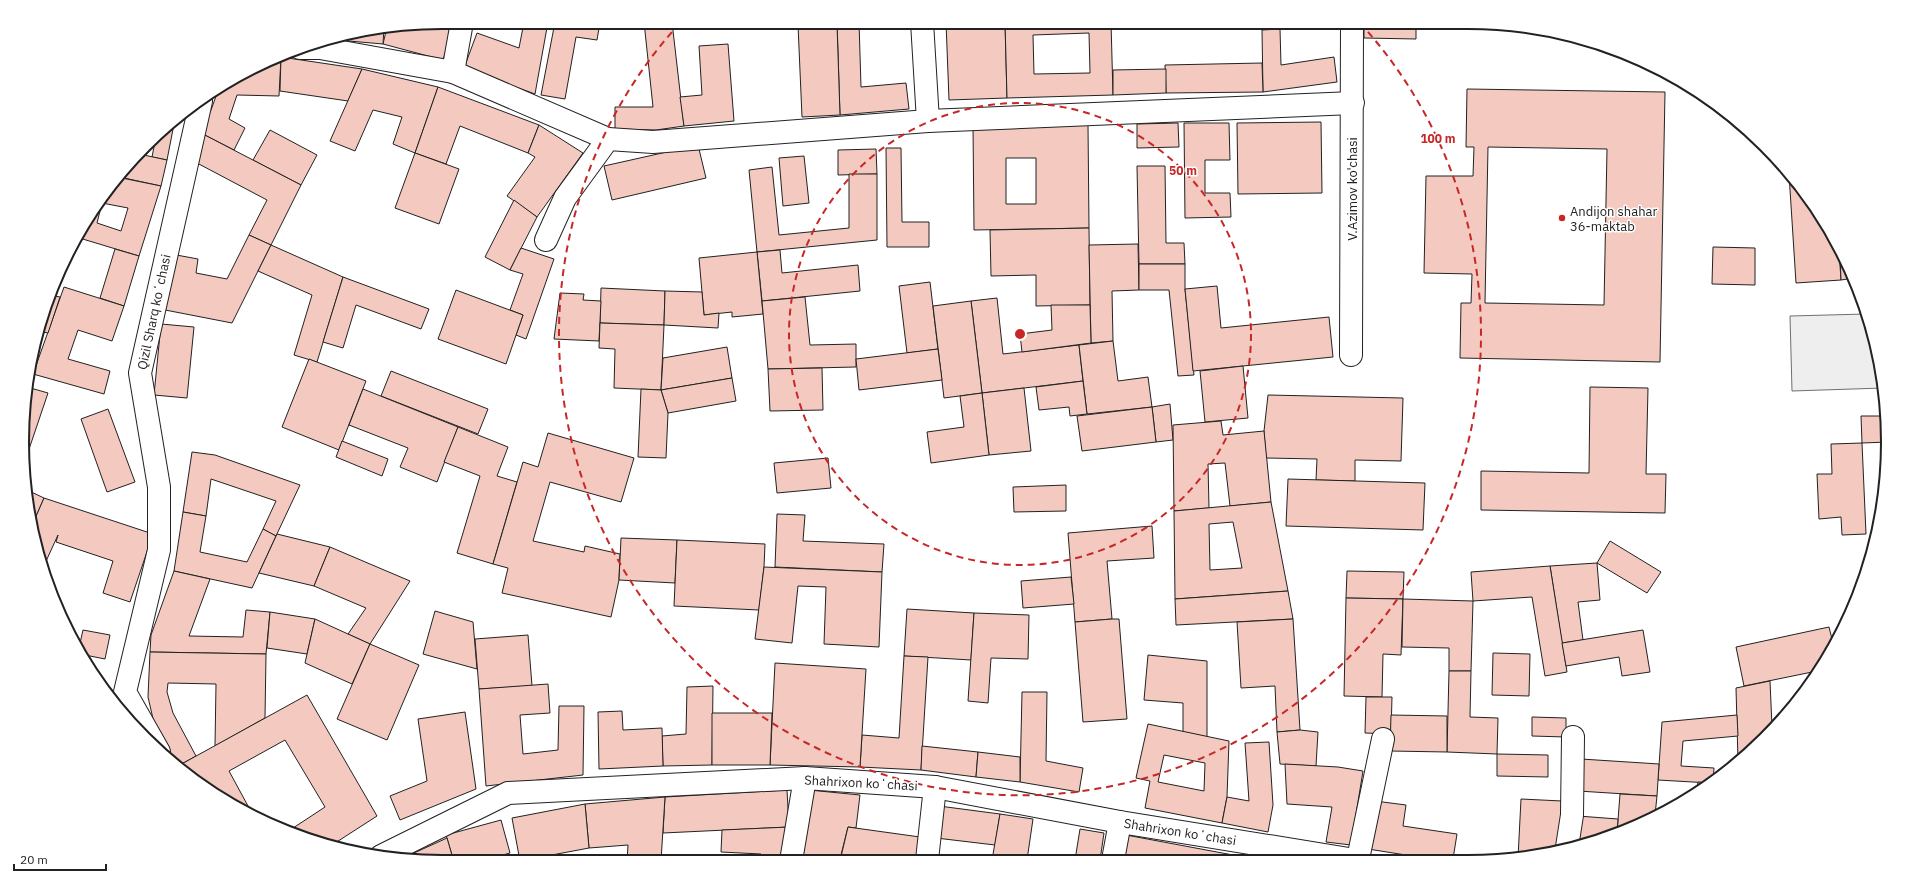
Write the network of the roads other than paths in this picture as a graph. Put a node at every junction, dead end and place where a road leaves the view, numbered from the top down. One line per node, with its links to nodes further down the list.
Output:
1 (461, 29): 5 (street)
2 (922, 29): 8 (street)
3 (1352, 29): 6 (street, V.Azimov ko'chasi)
4 (319, 48): 5 (street)
5 (453, 72): 9 (street)
6 (1353, 103): 8 (street); 11 (street, V.Azimov ko'chasi)
7 (198, 109): 12 (street, Qizil Sharq koʻchasi)
8 (928, 121): 9 (street)
9 (608, 139): 10 (street)
10 (546, 240)
11 (1351, 355)
12 (147, 731)
13 (1573, 737): 18 (street)
14 (1383, 739): 24 (street)
15 (805, 778): 16 (street, Shahrixon koʻchasi); 19 (street, Shahrixon koʻchasi); 20 (street)
16 (935, 787): 17 (street, Shahrixon koʻchasi); 21 (street)
17 (1120, 822): 22 (street); 23 (street, Shahrixon koʻchasi)
18 (1568, 843)
19 (391, 851)
20 (792, 855)
21 (927, 855)
22 (1114, 855)
23 (1324, 855)
24 (1359, 855)

